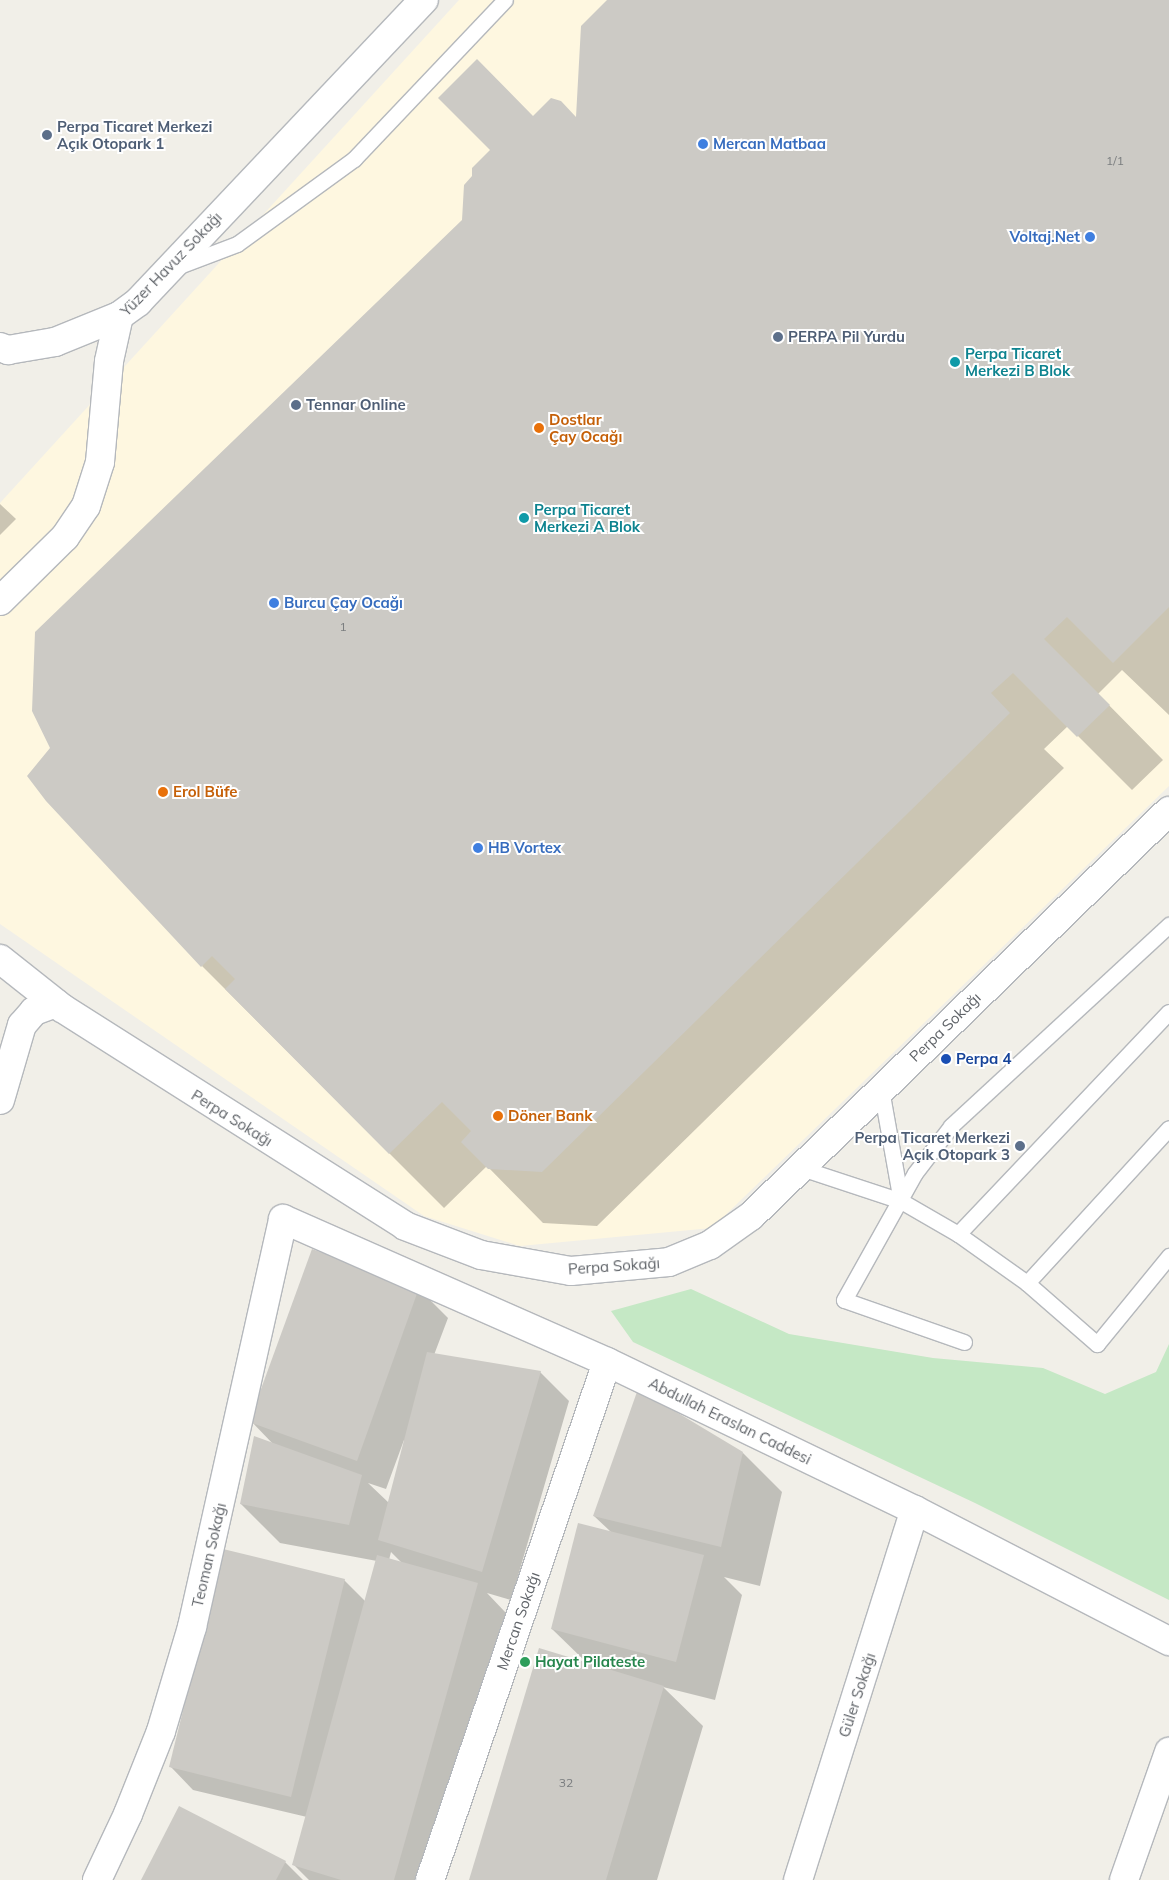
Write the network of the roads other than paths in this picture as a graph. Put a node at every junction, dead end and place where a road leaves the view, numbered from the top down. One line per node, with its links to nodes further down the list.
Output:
1 (424, 0): 3 (street, Yüzer Havuz Sokağı)
2 (505, 0): 3 (lane)
3 (167, 271): 4 (street, Yüzer Havuz Sokağı)
4 (119, 316): 5 (street); 6 (street, Yüzer Havuz Sokağı)
5 (0, 347)
6 (0, 601)
7 (1169, 811): 12 (street, Perpa Sokağı)
8 (1169, 925): 16 (lane)
9 (0, 958): 10 (street, Perpa Sokağı)
10 (56, 1003): 13 (street); 15 (street, Perpa Sokağı)
11 (1169, 1012): 18 (lane)
12 (881, 1090): 15 (street, Perpa Sokağı); 16 (lane)
13 (0, 1100)
14 (1169, 1128): 20 (lane)
15 (801, 1168): 16 (lane)
16 (901, 1201): 18 (lane); 21 (lane)
17 (283, 1219): 22 (street, Abdullah Eraslan Caddesi); 26 (street, Teoman Sokağı)
18 (958, 1234): 20 (lane)
19 (1169, 1256): 20 (lane)
20 (1027, 1283)
21 (964, 1342)
22 (607, 1362): 23 (street, Abdullah Eraslan Caddesi); 27 (street, Mercan Sokağı)
23 (915, 1510): 24 (street, Abdullah Eraslan Caddesi); 28 (street, Güler Sokağı)
24 (1169, 1641)
25 (1169, 1752): 29 (street)
26 (97, 1880)
27 (430, 1880)
28 (798, 1880)
29 (1124, 1880)

